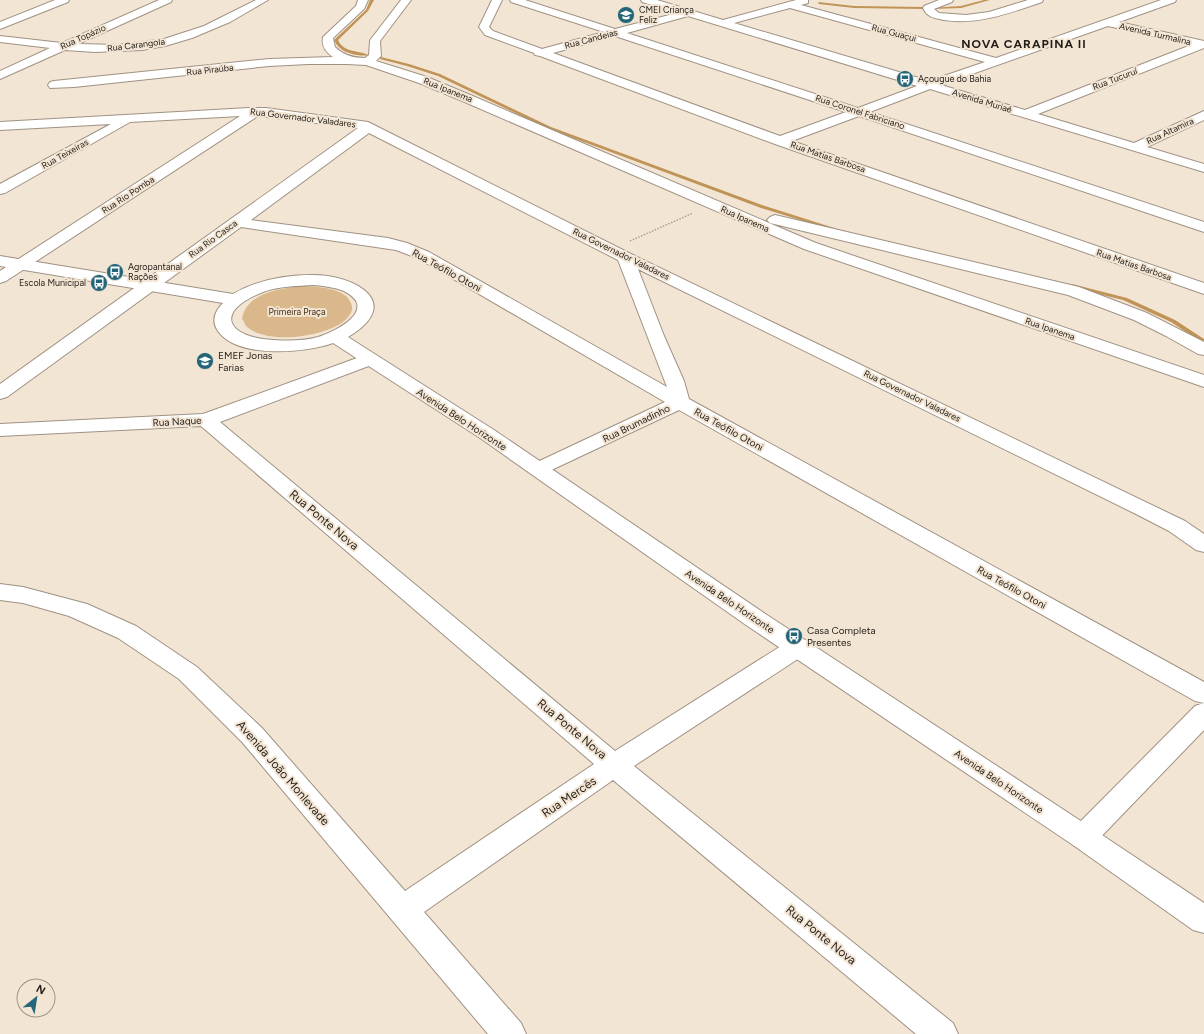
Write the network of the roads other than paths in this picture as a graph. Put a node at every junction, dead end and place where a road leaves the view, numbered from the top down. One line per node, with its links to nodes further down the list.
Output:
1 (64, 0): 17 (street)
2 (167, 0): 21 (street, Rua Topázio)
3 (263, 0): 21 (street, Rua Carangola)
4 (363, 0): 23 (street)
5 (406, 0): 24 (street)
6 (497, 0): 22 (street, Rua Matias Barbosa)
7 (515, 0): 18 (street, Rua Coronel Fabriciano)
8 (807, 0): 13 (street)
9 (948, 0): 10 (street)
10 (1038, 0)
11 (1171, 0): 15 (street)
12 (655, 1): 14 (street, Avenida Muriaé)
13 (790, 5): 16 (street); 25 (street, Rua Guaçui)
14 (689, 13): 16 (street, Avenida Muriaé); 18 (street, Rua Candeias)
15 (1106, 22): 20 (street, Avenida Turmalina); 25 (street)
16 (723, 23): 28 (street, Avenida Muriaé)
17 (0, 26)
18 (616, 32): 22 (street, Rua Candeias); 30 (street, Rua Coronel Fabriciano)
19 (0, 39): 21 (street, Rua Carangola)
20 (1204, 45): 31 (street, Rua Tucuruí)
21 (62, 47): 26 (street, Rua Topázio)
22 (539, 53): 36 (street, Rua Matias Barbosa)
23 (349, 60): 24 (street, Rua Piraúba); 27 (street, Rua Piraúba)
24 (367, 62): 40 (street, Rua Ipanema)
25 (998, 62): 28 (street)
26 (0, 75)
27 (54, 85)
28 (930, 85): 30 (street); 31 (street, Avenida Muriaé)
29 (256, 112): 33 (street, Rua Governador Valadares); 35 (street, Rua Governador Valadares); 45 (street, Rua Rio Pomba)
30 (859, 112): 36 (street); 42 (street, Rua Coronel Fabriciano)
31 (1026, 114): 37 (street, Avenida Muriaé)
32 (1204, 115): 37 (street, Rua Altamira)
33 (130, 119): 34 (street, Rua Governador Valadares); 39 (street, Rua Teixeiras)
34 (0, 126)
35 (367, 128): 41 (street, Rua Rio Casca); 43 (street, Rua Governador Valadares)
36 (780, 141): 48 (street, Rua Matias Barbosa)
37 (1136, 147): 38 (street, Avenida Muriaé)
38 (1204, 168)
39 (0, 190)
40 (714, 205): 51 (street); 53 (street, Rua Ipanema)
41 (236, 222): 47 (street, Rua Rio Casca); 55 (street, Rua Teófilo Otoni)
42 (1200, 222)
43 (618, 253): 55 (street, Rua Brumadinho); 59 (street, Rua Governador Valadares)
44 (0, 261): 45 (street)
45 (21, 264): 46 (street, Rua Rio Pomba); 47 (street)
46 (0, 278)
47 (150, 286): 49 (street); 54 (street, Rua Rio Casca)
48 (1204, 289)
49 (236, 300): 50 (street); 50 (street)
50 (335, 337): 52 (street, Avenida Belo Horizonte)
51 (1204, 350)
52 (368, 360): 56 (street, Rua Naque); 58 (street, Avenida Belo Horizonte)
53 (1204, 381)
54 (0, 392)
55 (680, 402): 58 (street, Rua Brumadinho); 62 (street, Rua Teófilo Otoni)
56 (206, 420): 57 (street, Rua Naque); 64 (street, Rua Ponte Nova)
57 (0, 430)
58 (538, 469): 61 (street, Avenida Belo Horizonte)
59 (1204, 545)
60 (0, 592): 66 (street, Avenida João Monlevade)
61 (798, 648): 64 (street, Rua Mercês); 65 (street, Avenida Belo Horizonte)
62 (1204, 694)
63 (1204, 713): 65 (street)
64 (614, 766): 66 (street, Rua Mercês); 69 (street, Rua Ponte Nova)
65 (1083, 837): 67 (street, Avenida Belo Horizonte)
66 (402, 910): 68 (street, Avenida João Monlevade)
67 (1204, 920)
68 (509, 1034)
69 (941, 1034)

